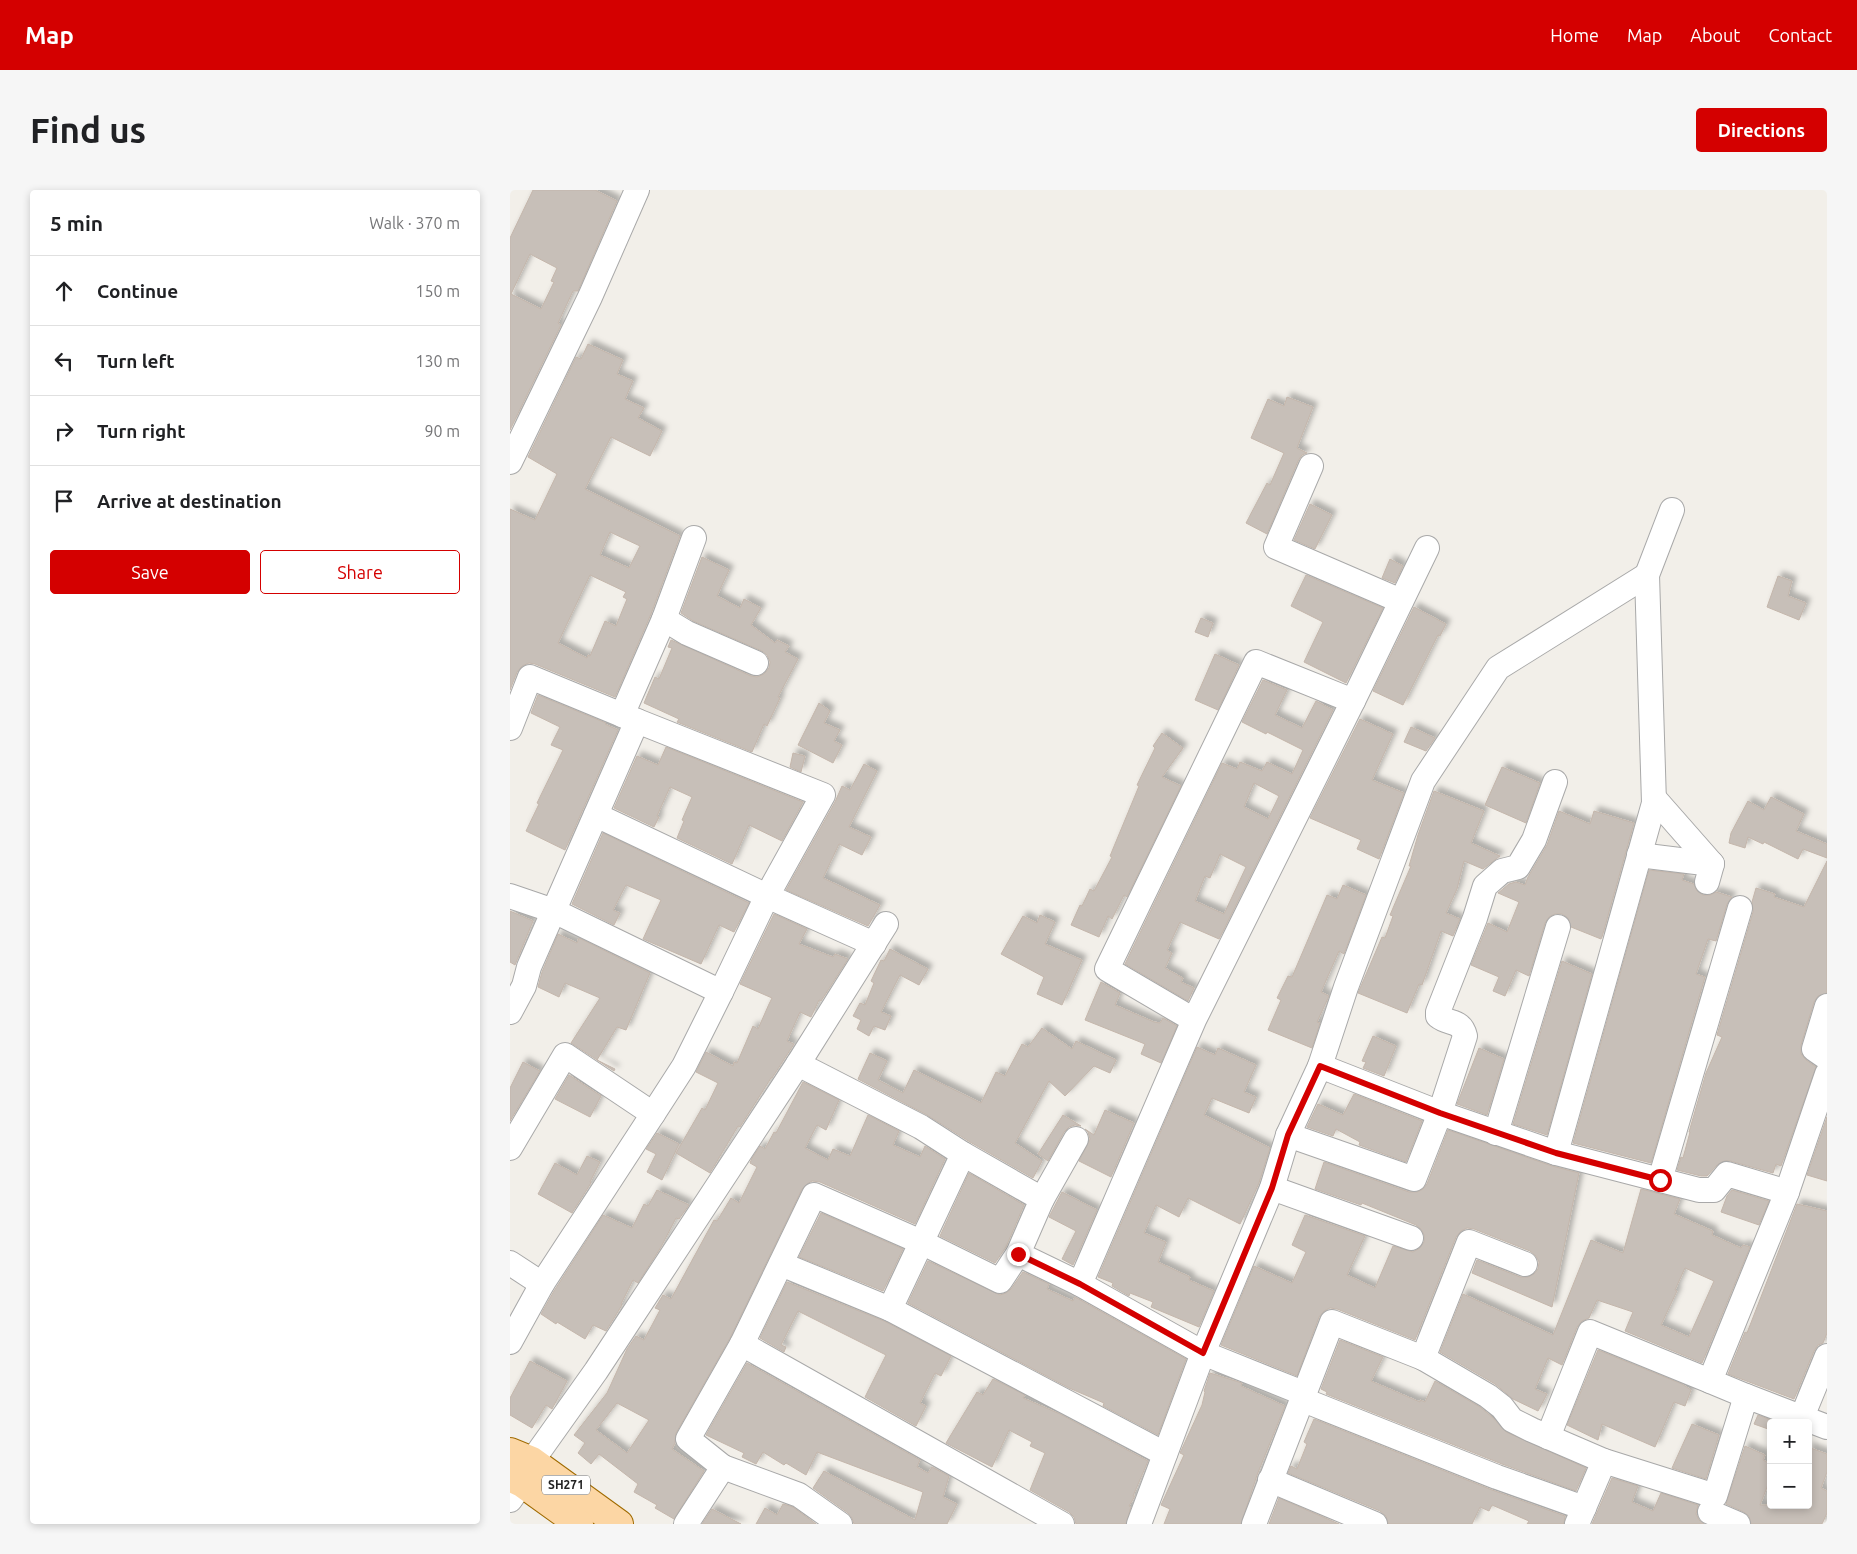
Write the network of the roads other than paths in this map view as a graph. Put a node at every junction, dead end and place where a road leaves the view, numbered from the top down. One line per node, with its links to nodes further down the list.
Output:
1 (637, 190): 2 (street)
2 (510, 462)
3 (1311, 466): 8 (street)
4 (1672, 510): 7 (street)
5 (694, 538): 9 (street)
6 (1427, 548): 8 (street)
7 (1647, 575): 15 (street); 29 (street)
8 (1401, 601): 11 (street)
9 (664, 619): 10 (street); 12 (street)
10 (756, 663)
11 (1353, 701): 26 (street); 26 (street)
12 (630, 718): 13 (street); 16 (street); 19 (street)
13 (510, 728)
14 (1555, 782): 31 (street)
15 (1654, 798): 17 (street); 17 (street)
16 (596, 815): 19 (street); 21 (street)
17 (1639, 855): 37 (street)
18 (510, 896): 21 (street)
19 (767, 896): 23 (street); 28 (street)
20 (1740, 908): 39 (street)
21 (554, 911): 23 (street); 25 (street)
22 (1558, 927): 33 (street)
23 (721, 992): 32 (street)
24 (1827, 1006): 27 (street)
25 (510, 1012)
26 (1194, 1020): 50 (street)
27 (1827, 1058)
28 (798, 1064): 38 (street); 66 (street)
29 (1320, 1066): 31 (street); 34 (street)
30 (1827, 1074): 41 (street)
31 (1440, 1113): 33 (street); 34 (street)
32 (653, 1114): 36 (street); 49 (street)
33 (1496, 1132): 37 (street)
34 (1288, 1135): 40 (street)
35 (1076, 1139): 42 (street)
36 (510, 1148)
37 (1556, 1153): 39 (street)
38 (963, 1154): 42 (street); 44 (street)
39 (1660, 1180): 41 (street)
40 (1272, 1188): 43 (street); 54 (street)
41 (1786, 1192): 57 (street)
42 (1042, 1199): 45 (street)
43 (1411, 1238)
44 (921, 1242): 45 (street); 47 (street); 51 (street)
45 (1018, 1254): 50 (street)
46 (510, 1263): 49 (street)
47 (781, 1264): 51 (street); 53 (street)
48 (1525, 1264): 56 (street)
49 (542, 1284): 52 (street)
50 (1080, 1284): 54 (street)
51 (890, 1309): 63 (street)
52 (510, 1342)
53 (742, 1344): 65 (street); 74 (street)
54 (1203, 1353): 58 (street); 63 (street)
55 (1827, 1356): 60 (street)
56 (1423, 1358): 58 (street); 62 (street)
57 (1710, 1380): 59 (street); 62 (street)
58 (1302, 1396): 67 (street); 69 (street)
59 (1746, 1396): 60 (street); 68 (street)
60 (1802, 1417): 61 (street)
61 (1827, 1427)
62 (1548, 1437): 64 (street)
63 (1164, 1454): 75 (street)
64 (1604, 1461): 68 (street); 69 (street)
65 (723, 1467): 72 (street); 73 (street)
66 (517, 1474): 70 (main road); 71 (main road, SH271)
67 (1270, 1480): 76 (street); 77 (street)
68 (1710, 1511): 78 (street)
69 (1581, 1516)
70 (579, 1524)
71 (619, 1524)
72 (686, 1524)
73 (840, 1524)
74 (1062, 1524)
75 (1139, 1524)
76 (1254, 1524)
77 (1375, 1524)
78 (1738, 1524)

